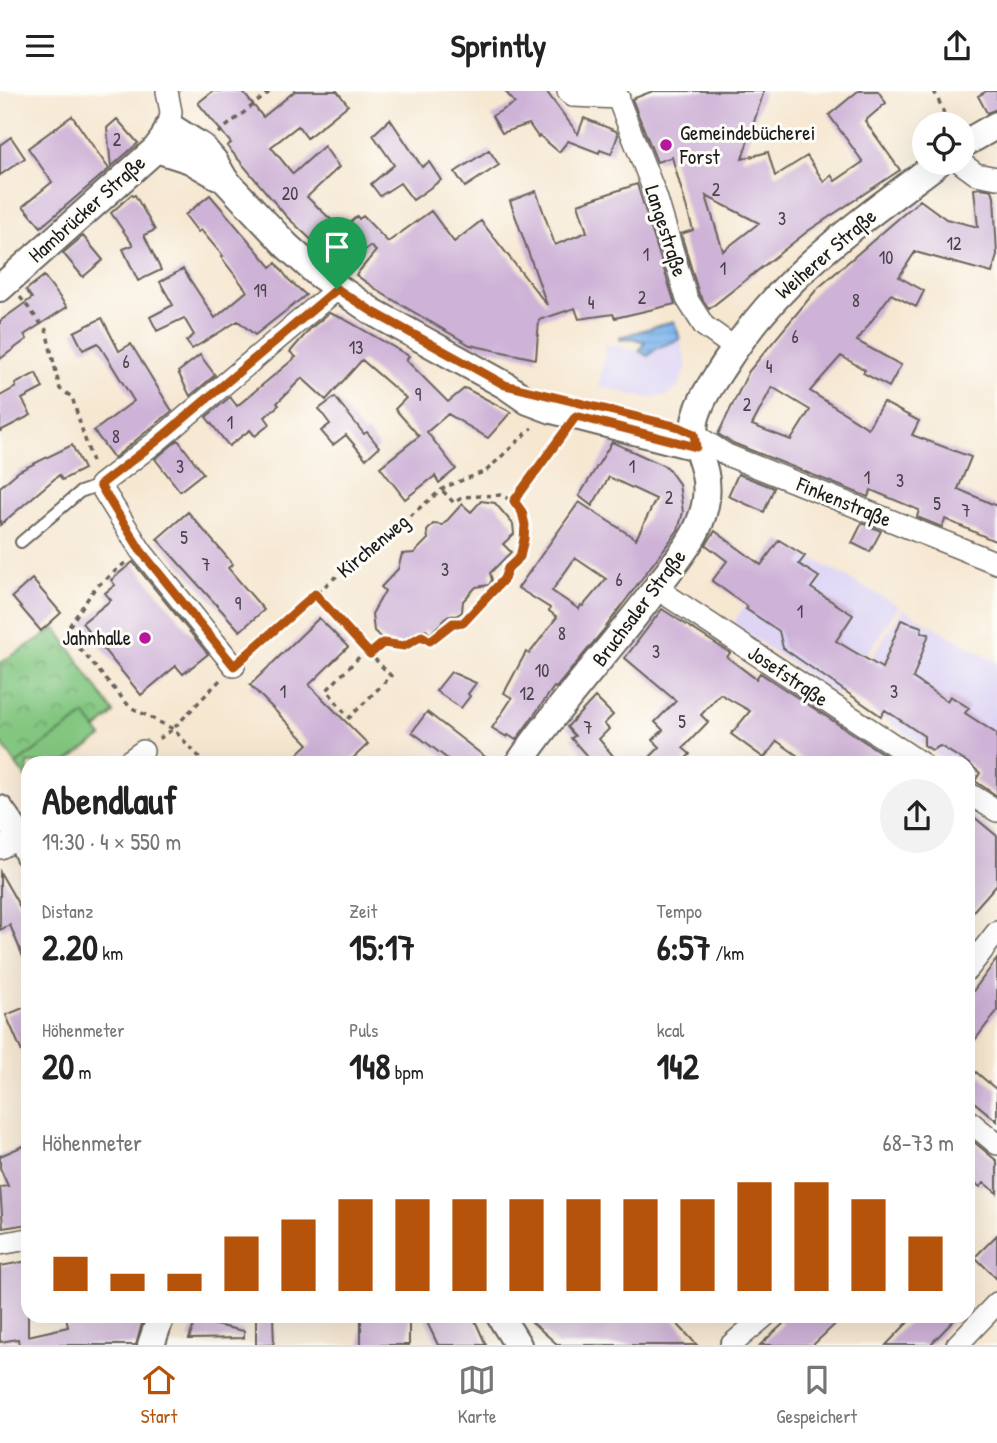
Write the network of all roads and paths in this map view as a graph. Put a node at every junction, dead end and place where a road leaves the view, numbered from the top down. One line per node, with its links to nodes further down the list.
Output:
1 (167, 91): 8 (street)
2 (271, 91): 10 (path)
3 (568, 91): 5 (street, Langestraße)
4 (934, 91): 6 (path)
5 (617, 95): 17 (street, Langestraße)
6 (943, 112)
7 (997, 125): 9 (street)
8 (162, 138): 10 (street); 14 (street); 15 (street, Hambrücker Straße)
9 (975, 138)
10 (202, 147): 14 (street)
11 (975, 173): 13 (street)
12 (922, 175): 17 (street, Weiherer Straße)
13 (997, 177)
14 (225, 180): 16 (street)
15 (4, 285): 21 (path)
16 (337, 289): 18 (street); 21 (street)
17 (735, 348): 20 (street, Weiherer Straße)
18 (505, 385): 19 (street); 20 (street)
19 (564, 413): 20 (street); 22 (path, Kirchenweg); 23 (path)
20 (695, 440): 26 (street, Finkenstraße); 27 (street, Bruchsaler Straße)
21 (100, 485): 24 (lane); 25 (street)
22 (442, 490): 23 (path); 28 (path, Kirchenweg)
23 (514, 501): 29 (path)
24 (21, 542)
25 (141, 551): 30 (street); 31 (path)
26 (997, 563)
27 (656, 588): 34 (street, Bruchsaler Straße); 35 (street, Josefstraße)
28 (315, 594): 29 (path); 30 (path, Kirchenweg)
29 (368, 652): 29 (path)
30 (234, 666): 31 (path, Kirchenweg)
31 (173, 729): 32 (path, Kirchenweg); 33 (path)
32 (135, 756)
33 (198, 756)
34 (524, 756)
35 (910, 756)
36 (975, 797): 38 (street)
37 (0, 809): 39 (street)
38 (997, 811)
39 (19, 844)
40 (997, 932): 41 (street)
41 (975, 960)
42 (975, 1126): 43 (street)
43 (997, 1144)
44 (21, 1240): 45 (street)
45 (0, 1244)
46 (997, 1303): 53 (street)
47 (158, 1323): 50 (street)
48 (504, 1323): 51 (street)
49 (757, 1323): 52 (street)
50 (150, 1345)
51 (518, 1345)
52 (732, 1345)
53 (957, 1345)

